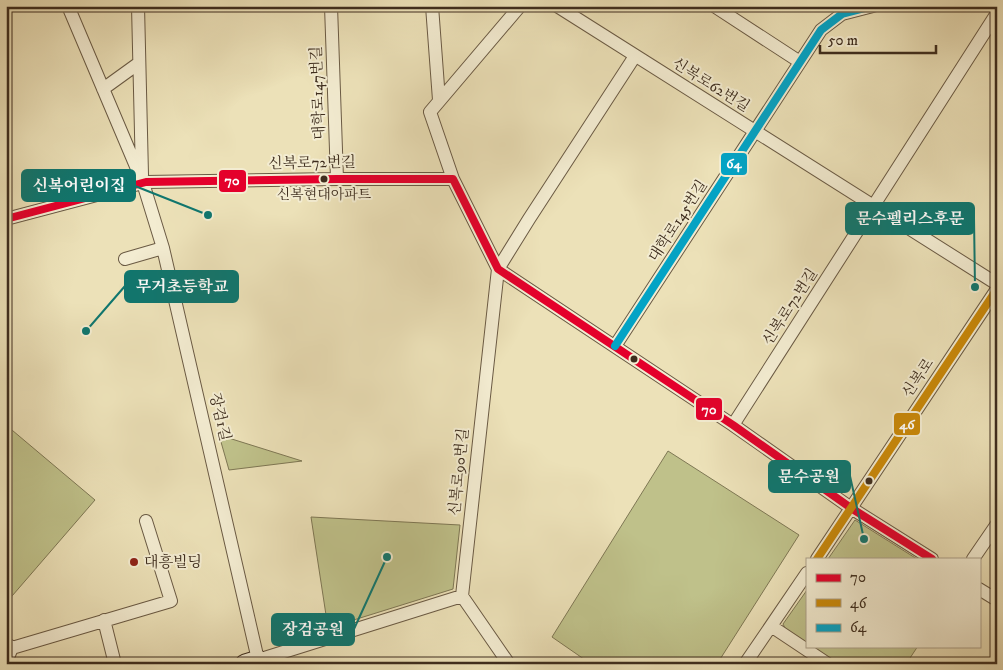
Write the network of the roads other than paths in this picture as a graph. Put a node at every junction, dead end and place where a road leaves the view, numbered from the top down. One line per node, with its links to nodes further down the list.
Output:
1 (68, 6): 13 (street, 장검1길)
2 (138, 6): 12 (street, 장검1길)
3 (331, 6): 16 (street, 대학로147번길)
4 (432, 6): 14 (street)
5 (520, 6): 14 (street)
6 (557, 6): 10 (street, 신복로62번길)
7 (714, 6): 11 (street)
8 (872, 6): 11 (street, 대학로145번길)
9 (997, 13): 19 (street)
10 (635, 56): 15 (street, 신복로62번길); 23 (street)
11 (800, 62): 15 (street, 대학로145번길)
12 (139, 63): 13 (street); 18 (street, 장검1길)
13 (103, 89): 18 (street, 장검1길)
14 (439, 100): 17 (street)
15 (754, 132): 19 (street, 신복로62번길); 26 (street, 대학로145번길)
16 (337, 179): 17 (street, 신복로72번길); 18 (street, 신복로72번길)
17 (453, 179): 23 (street)
18 (143, 183): 20 (street); 21 (street, 장검1길)
19 (873, 206): 24 (street, 신복로62번길); 27 (street, 신복로72번길)
20 (6, 219)
21 (163, 248): 22 (street); 42 (street, 장검1길)
22 (125, 259)
23 (498, 269): 26 (street); 36 (street, 신복로90번길)
24 (997, 284)
25 (997, 289): 28 (street, 신복로)
26 (615, 346): 27 (street)
27 (733, 424): 28 (street)
28 (851, 508): 31 (street, 신복로); 32 (street)
29 (146, 521): 38 (street)
30 (997, 524): 33 (street)
31 (817, 558)
32 (930, 558)
33 (975, 558)
34 (806, 574): 39 (street)
35 (980, 590): 37 (street)
36 (462, 596): 42 (street); 44 (street)
37 (997, 600)
38 (104, 620): 40 (street); 43 (street)
39 (771, 626): 45 (street); 46 (street)
40 (9, 645): 41 (street)
41 (6, 662)
42 (254, 662)
43 (115, 664)
44 (509, 664)
45 (745, 664)
46 (828, 664)

